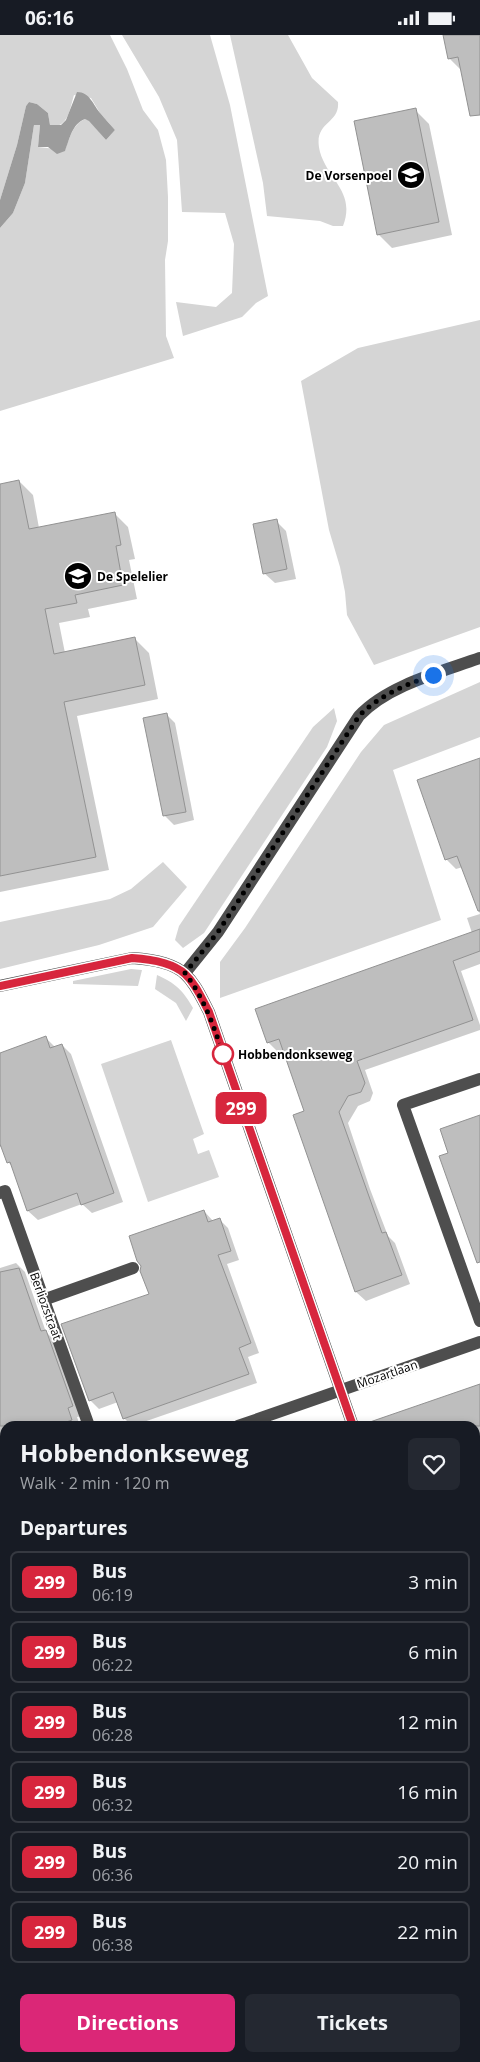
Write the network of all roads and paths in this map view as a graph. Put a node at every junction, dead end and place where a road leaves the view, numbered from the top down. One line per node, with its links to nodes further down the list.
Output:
1 (480, 658): 2 (street)
2 (185, 973): 3 (street); 10 (street)
3 (0, 986)
4 (480, 1079): 8 (street)
5 (0, 1193): 7 (street, Berliozstraat)
6 (133, 1268): 7 (street)
7 (43, 1300): 11 (street, Berliozstraat)
8 (480, 1321)
9 (480, 1342): 10 (street, Mozartlaan)
10 (340, 1391): 12 (street, Mozartlaan); 13 (street)
11 (87, 1421)
12 (253, 1421)
13 (351, 1421)

